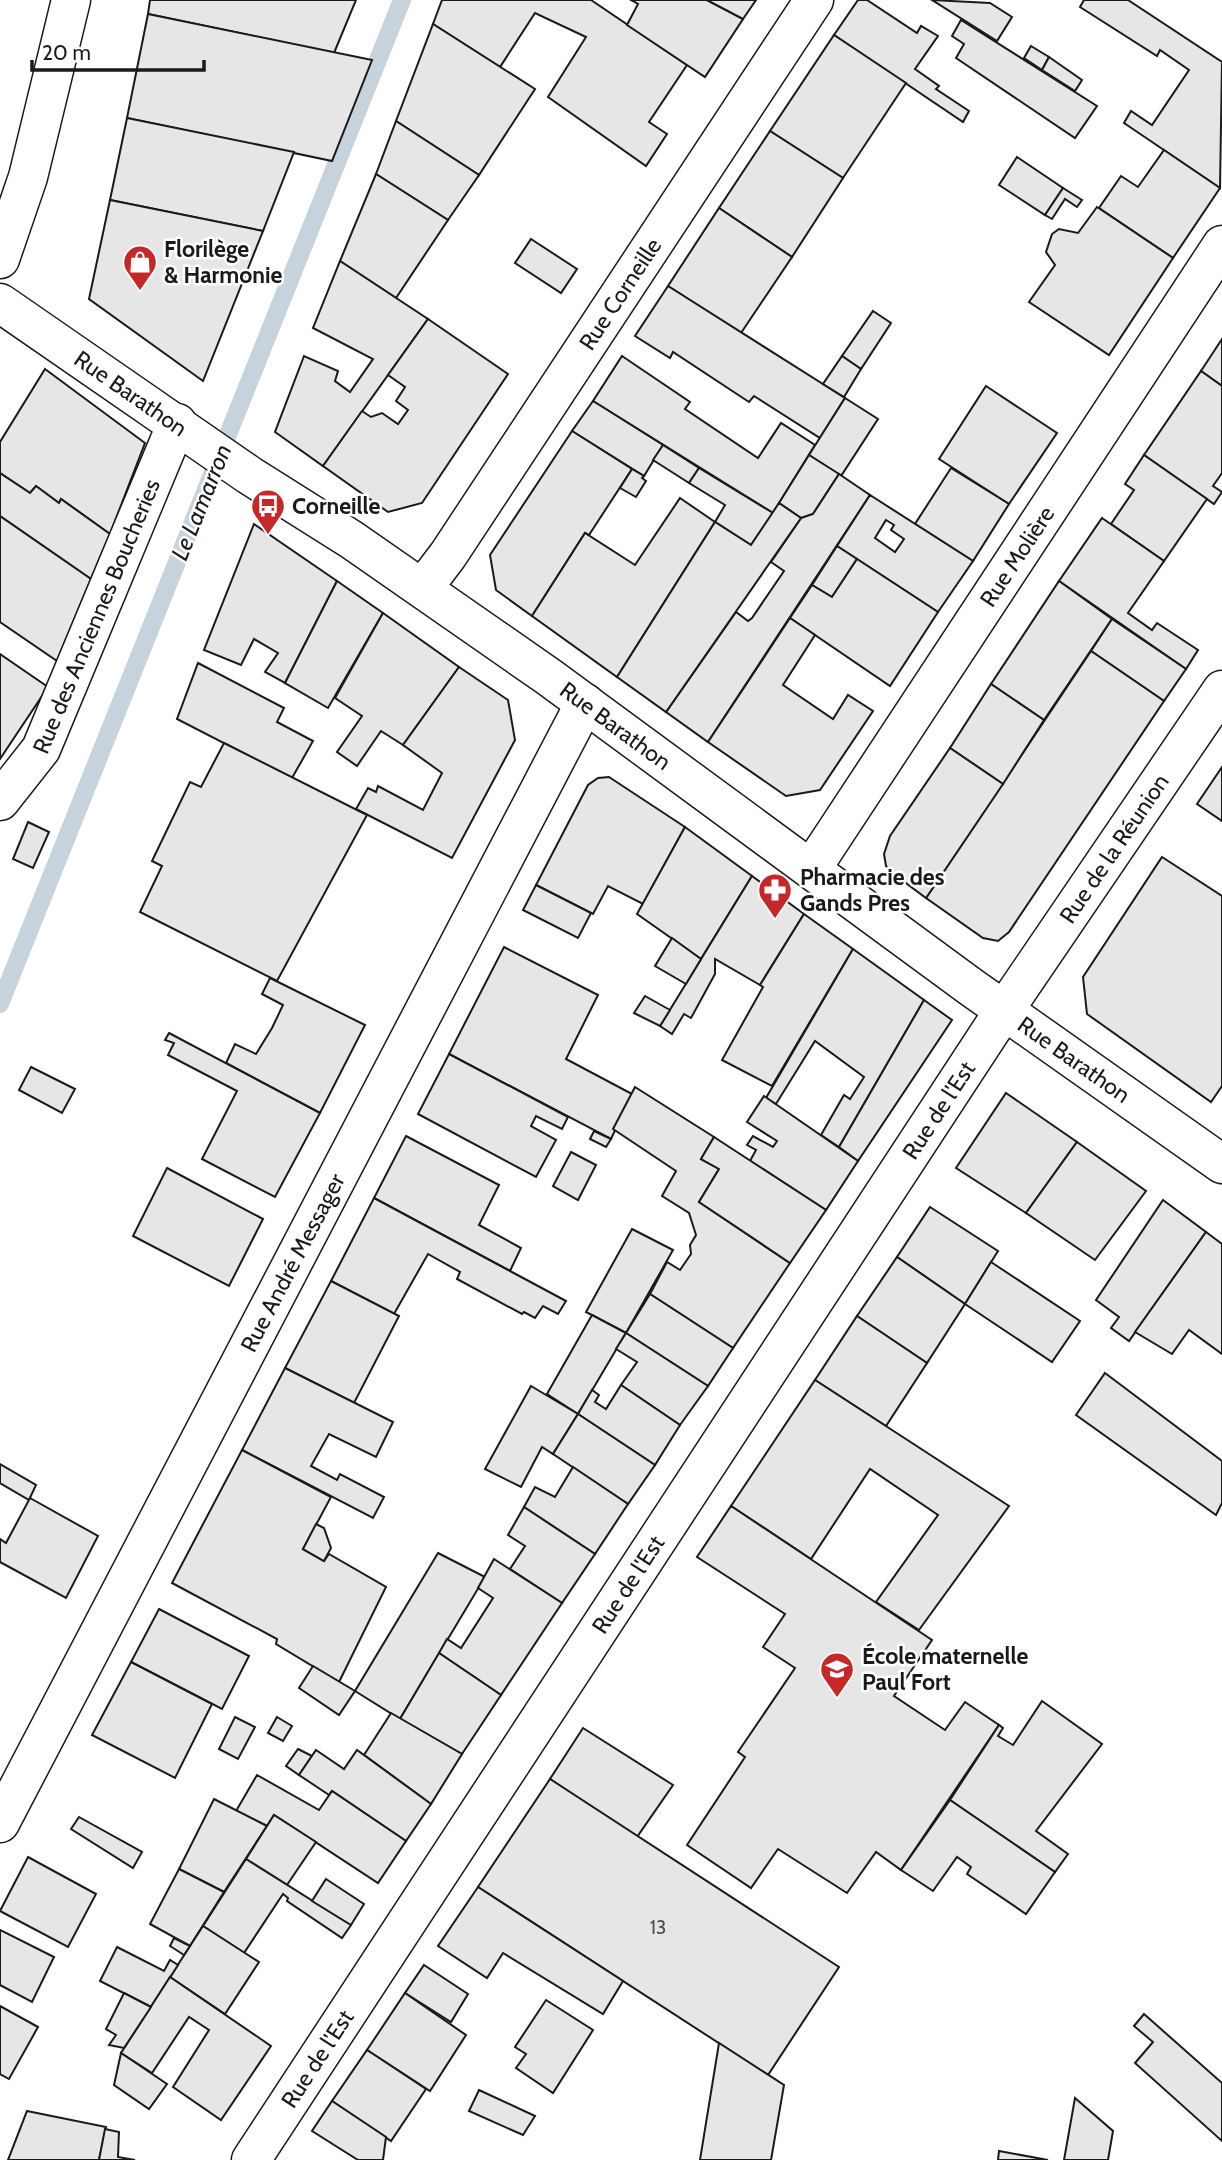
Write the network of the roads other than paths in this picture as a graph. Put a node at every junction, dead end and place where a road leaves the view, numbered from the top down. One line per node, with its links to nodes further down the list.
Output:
1 (71, 0): 4 (street)
2 (814, 0): 7 (street, Rue Corneille)
3 (1222, 245): 11 (street, Rue Molière)
4 (0, 259)
5 (0, 303): 6 (street, Rue Barathon)
6 (177, 424): 7 (street, Rue Barathon); 10 (street, Rue des Anciennes Boucheries)
7 (423, 588): 9 (street, Rue Barathon)
8 (1222, 690): 12 (street, Rue de la Réunion)
9 (585, 703): 11 (street, Rue Barathon); 14 (street, Rue André Messager)
10 (0, 801)
11 (812, 868): 12 (street, Rue Barathon)
12 (1004, 1009): 13 (street, Rue Barathon); 15 (street, Rue de l'Est)
13 (1222, 1164)
14 (0, 1823)
15 (251, 2160)

